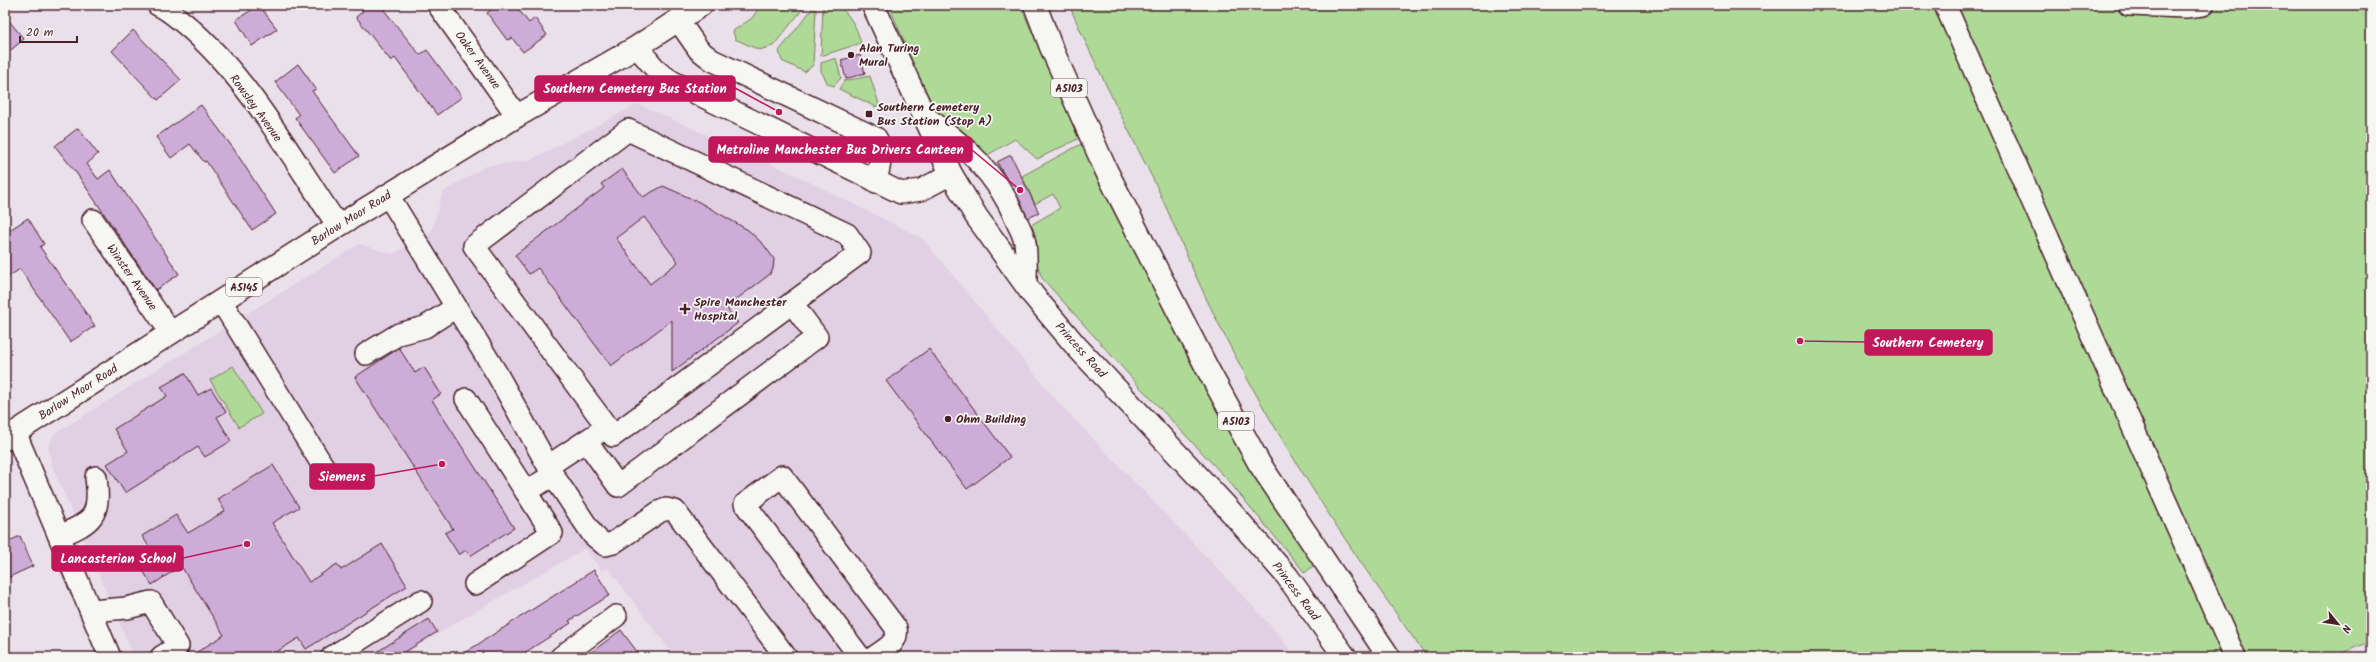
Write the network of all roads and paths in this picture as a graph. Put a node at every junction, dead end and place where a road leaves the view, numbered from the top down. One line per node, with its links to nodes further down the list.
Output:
1 (158, 5): 17 (street, Rowsley Avenue)
2 (438, 5): 12 (street, Oaker Avenue)
3 (702, 5): 9 (main road, Barlow Moor Road / A5145)
4 (1035, 5): 45 (main road, A5103)
5 (1945, 5): 46 (street)
6 (2129, 5): 7 (street)
7 (2203, 5)
8 (872, 6): 11 (main road, Princess Road)
9 (678, 20): 10 (main road, Barlow Moor Road / A5145); 14 (street)
10 (637, 47): 12 (main road, Barlow Moor Road / A5145); 14 (street)
11 (923, 115): 13 (main road, Princess Road); 18 (street)
12 (517, 116): 15 (main road, Barlow Moor Road / A5145)
13 (951, 174): 14 (street); 18 (main road, Princess Road)
14 (876, 182)
15 (388, 195): 17 (main road, Barlow Moor Road / A5145); 21 (street)
16 (93, 220): 22 (street, Winster Avenue)
17 (338, 226): 19 (main road, Barlow Moor Road / A5145)
18 (1026, 286): 44 (main road, Princess Road)
19 (221, 301): 22 (main road, Barlow Moor Road / A5145); 29 (street)
20 (792, 303): 25 (street); 25 (street); 27 (street)
21 (456, 307): 23 (street); 28 (street)
22 (172, 333): 26 (main road, Barlow Moor Road / A5145)
23 (366, 354)
24 (466, 399): 31 (street)
25 (607, 427): 27 (street)
26 (10, 435): 32 (street)
27 (587, 442): 28 (street)
28 (550, 471): 31 (street); 41 (street)
29 (328, 474)
30 (96, 477): 32 (street)
31 (526, 492): 33 (street)
32 (59, 536): 35 (street)
33 (475, 584)
34 (421, 601): 40 (street)
35 (91, 611): 38 (street); 39 (street)
36 (616, 616): 37 (street)
37 (568, 655)
38 (110, 657)
39 (161, 657)
40 (332, 657)
41 (786, 657)
42 (860, 657): 43 (street)
43 (874, 657)
44 (1345, 657)
45 (1389, 657)
46 (2235, 657)

